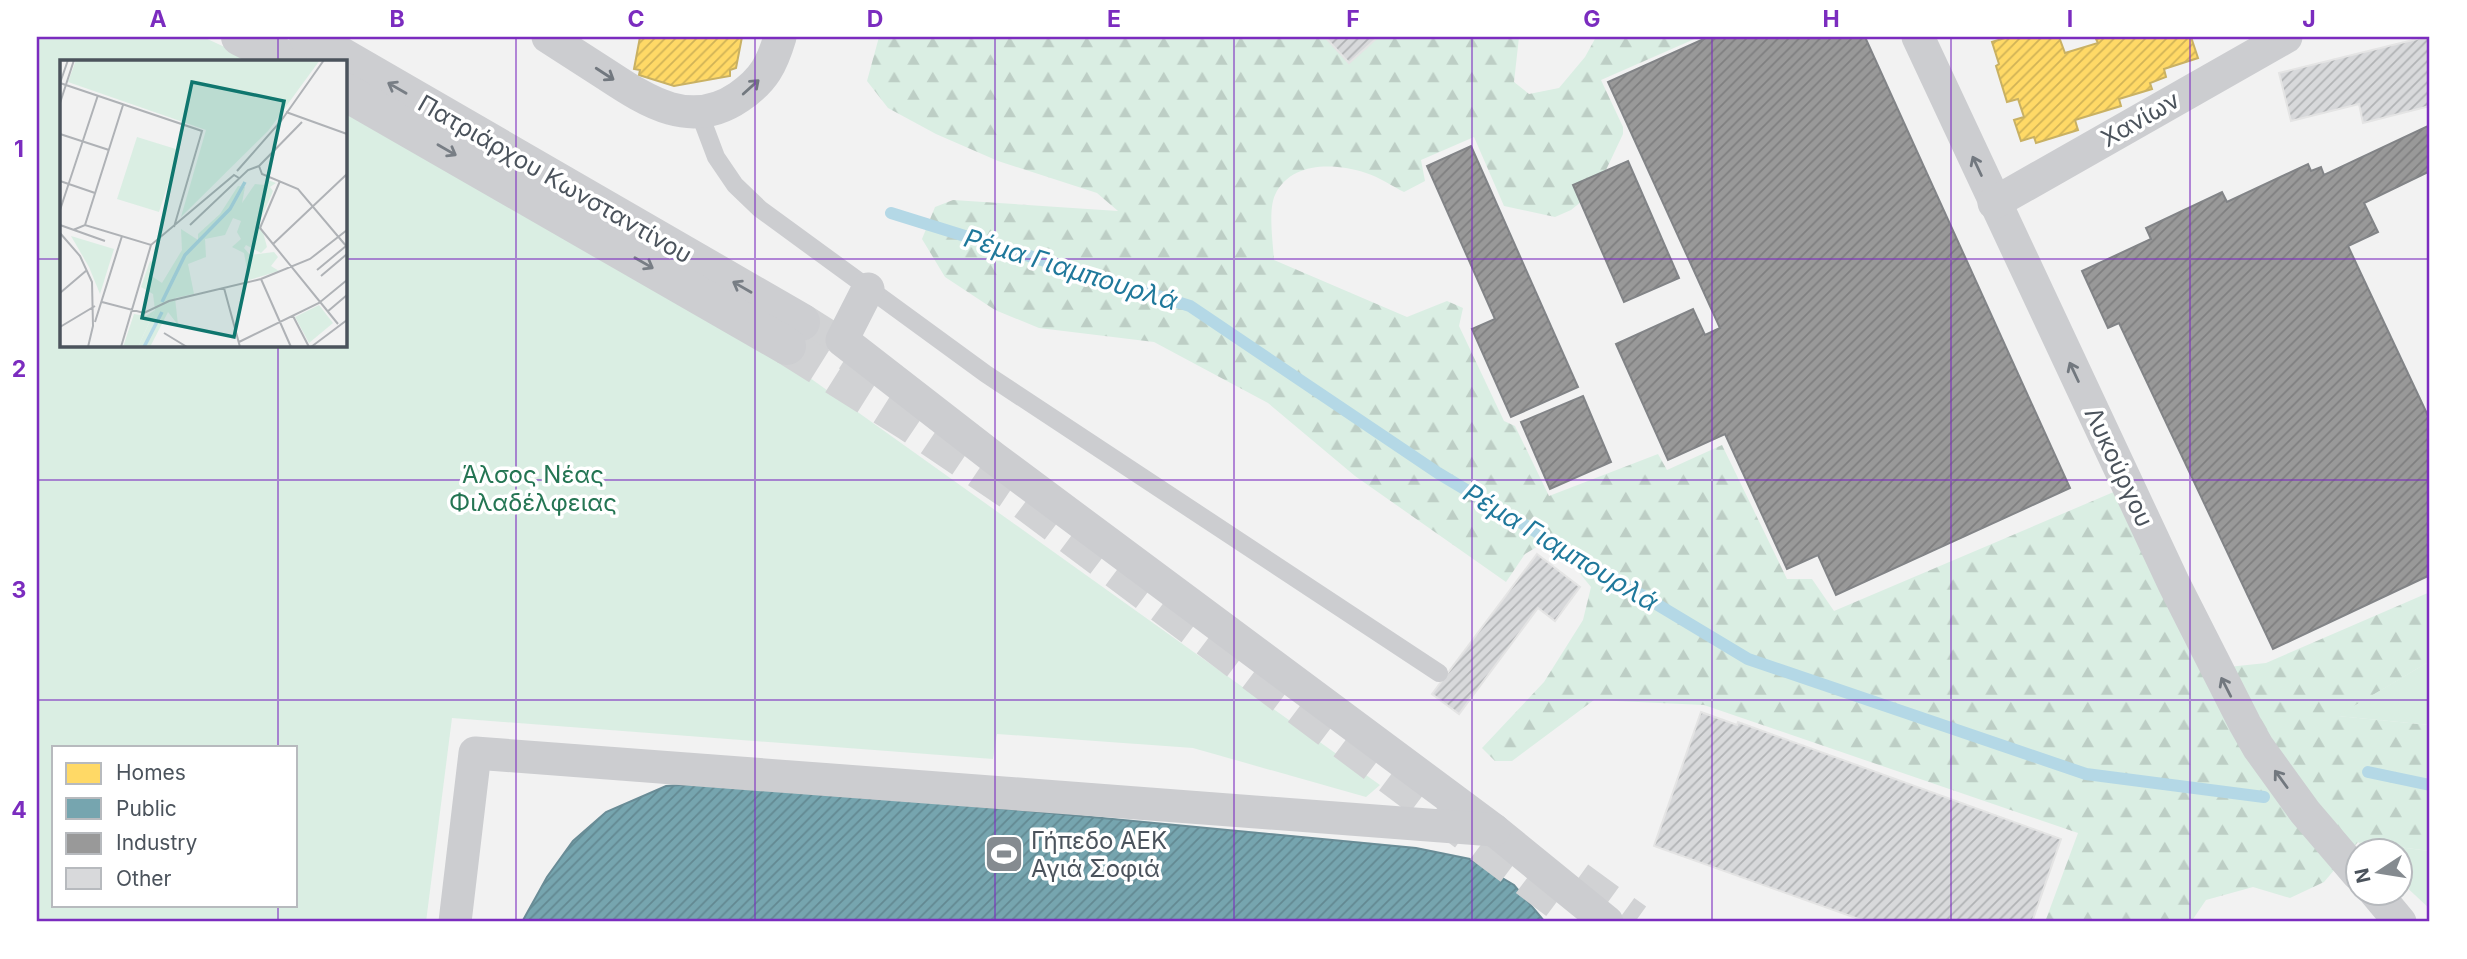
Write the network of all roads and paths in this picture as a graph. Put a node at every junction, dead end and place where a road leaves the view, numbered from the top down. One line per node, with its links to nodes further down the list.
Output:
1 (240, 37): 7 (main road)
2 (308, 37): 9 (main road, Πατριάρχου Κωνσταντίνου, one-way to 2)
3 (548, 37): 11 (street, one-way to 11)
4 (780, 37): 11 (street, one-way to 4)
5 (1918, 37): 12 (street, Λυκούργου, one-way to 5)
6 (2286, 37): 12 (street, Χανίων)
7 (287, 60)
8 (346, 60): 10 (main road, Πατριάρχου Κωνσταντίνου, one-way to 8)
9 (346, 60)
10 (346, 93)
11 (699, 112): 13 (lane)
12 (1994, 203): 16 (street, Λυκούργου, one-way to 12)
13 (867, 289): 14 (lane); 15 (street)
14 (1439, 673)
15 (1494, 830): 18 (street); 19 (street)
16 (2344, 858)
17 (2387, 906): 20 (street)
18 (455, 922)
19 (1606, 922)
20 (2400, 922)

